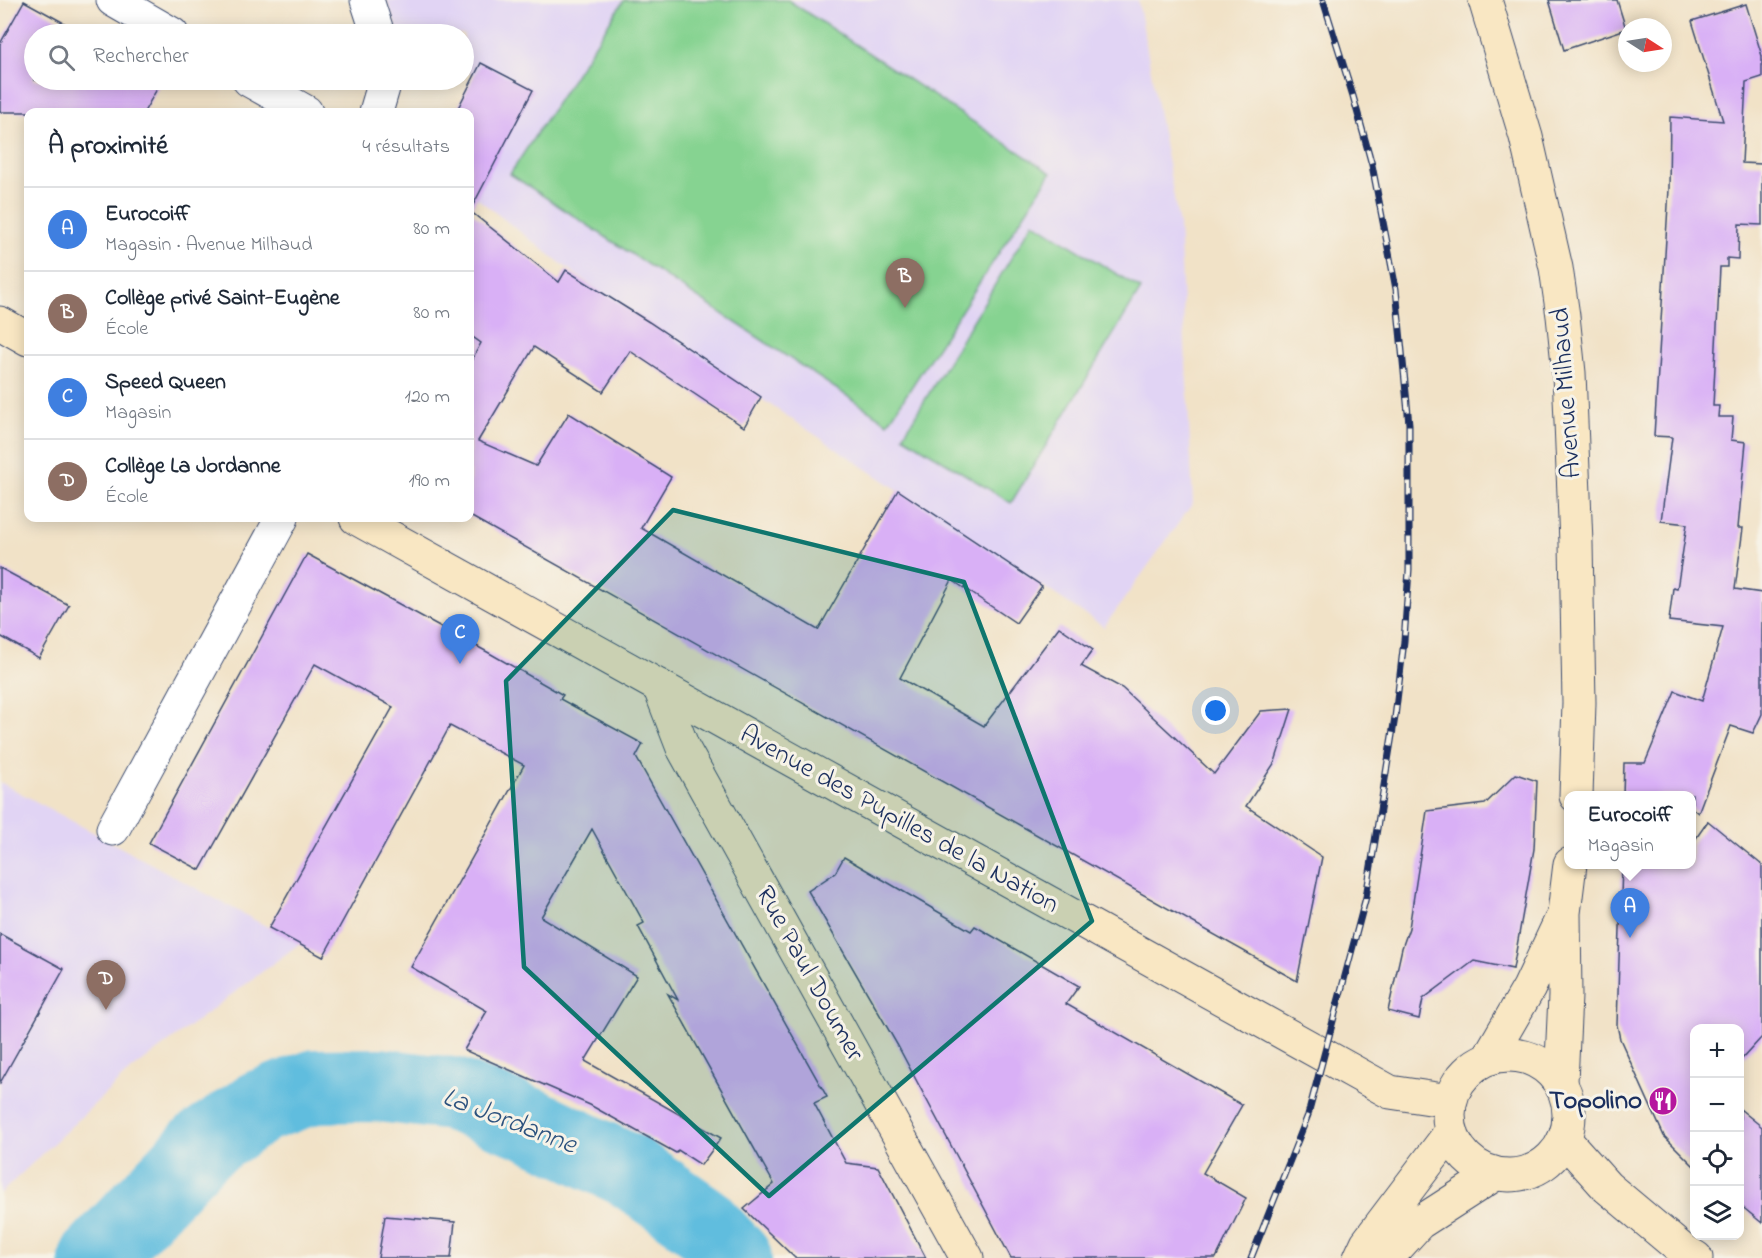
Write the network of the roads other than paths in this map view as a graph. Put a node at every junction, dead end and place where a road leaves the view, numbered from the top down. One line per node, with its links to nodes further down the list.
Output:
1 (113, 0): 4 (street)
2 (367, 0): 5 (street)
3 (1485, 0): 15 (main road, Avenue Milhaud)
4 (155, 24)
5 (375, 24)
6 (267, 90): 8 (street)
7 (382, 90): 9 (street)
8 (299, 108)
9 (377, 108)
10 (0, 323): 11 (main road)
11 (24, 337)
12 (280, 522): 16 (street)
13 (363, 522): 14 (main road, Avenue des Pupilles de la Nation)
14 (659, 686): 21 (main road, Avenue des Pupilles de la Nation); 25 (main road, Rue Paul Doumer)
15 (1576, 791)
16 (113, 829)
17 (1568, 869): 18 (main road)
18 (1564, 913): 19 (main road); 20 (main road)
19 (1490, 1057): 20 (main road); 21 (main road)
20 (1561, 1082): 22 (main road)
21 (1450, 1117): 23 (main road); 26 (main road)
22 (1564, 1139): 23 (main road); 24 (main road)
23 (1495, 1174): 27 (main road)
24 (1689, 1254)
25 (967, 1258)
26 (1360, 1258)
27 (1387, 1258)

